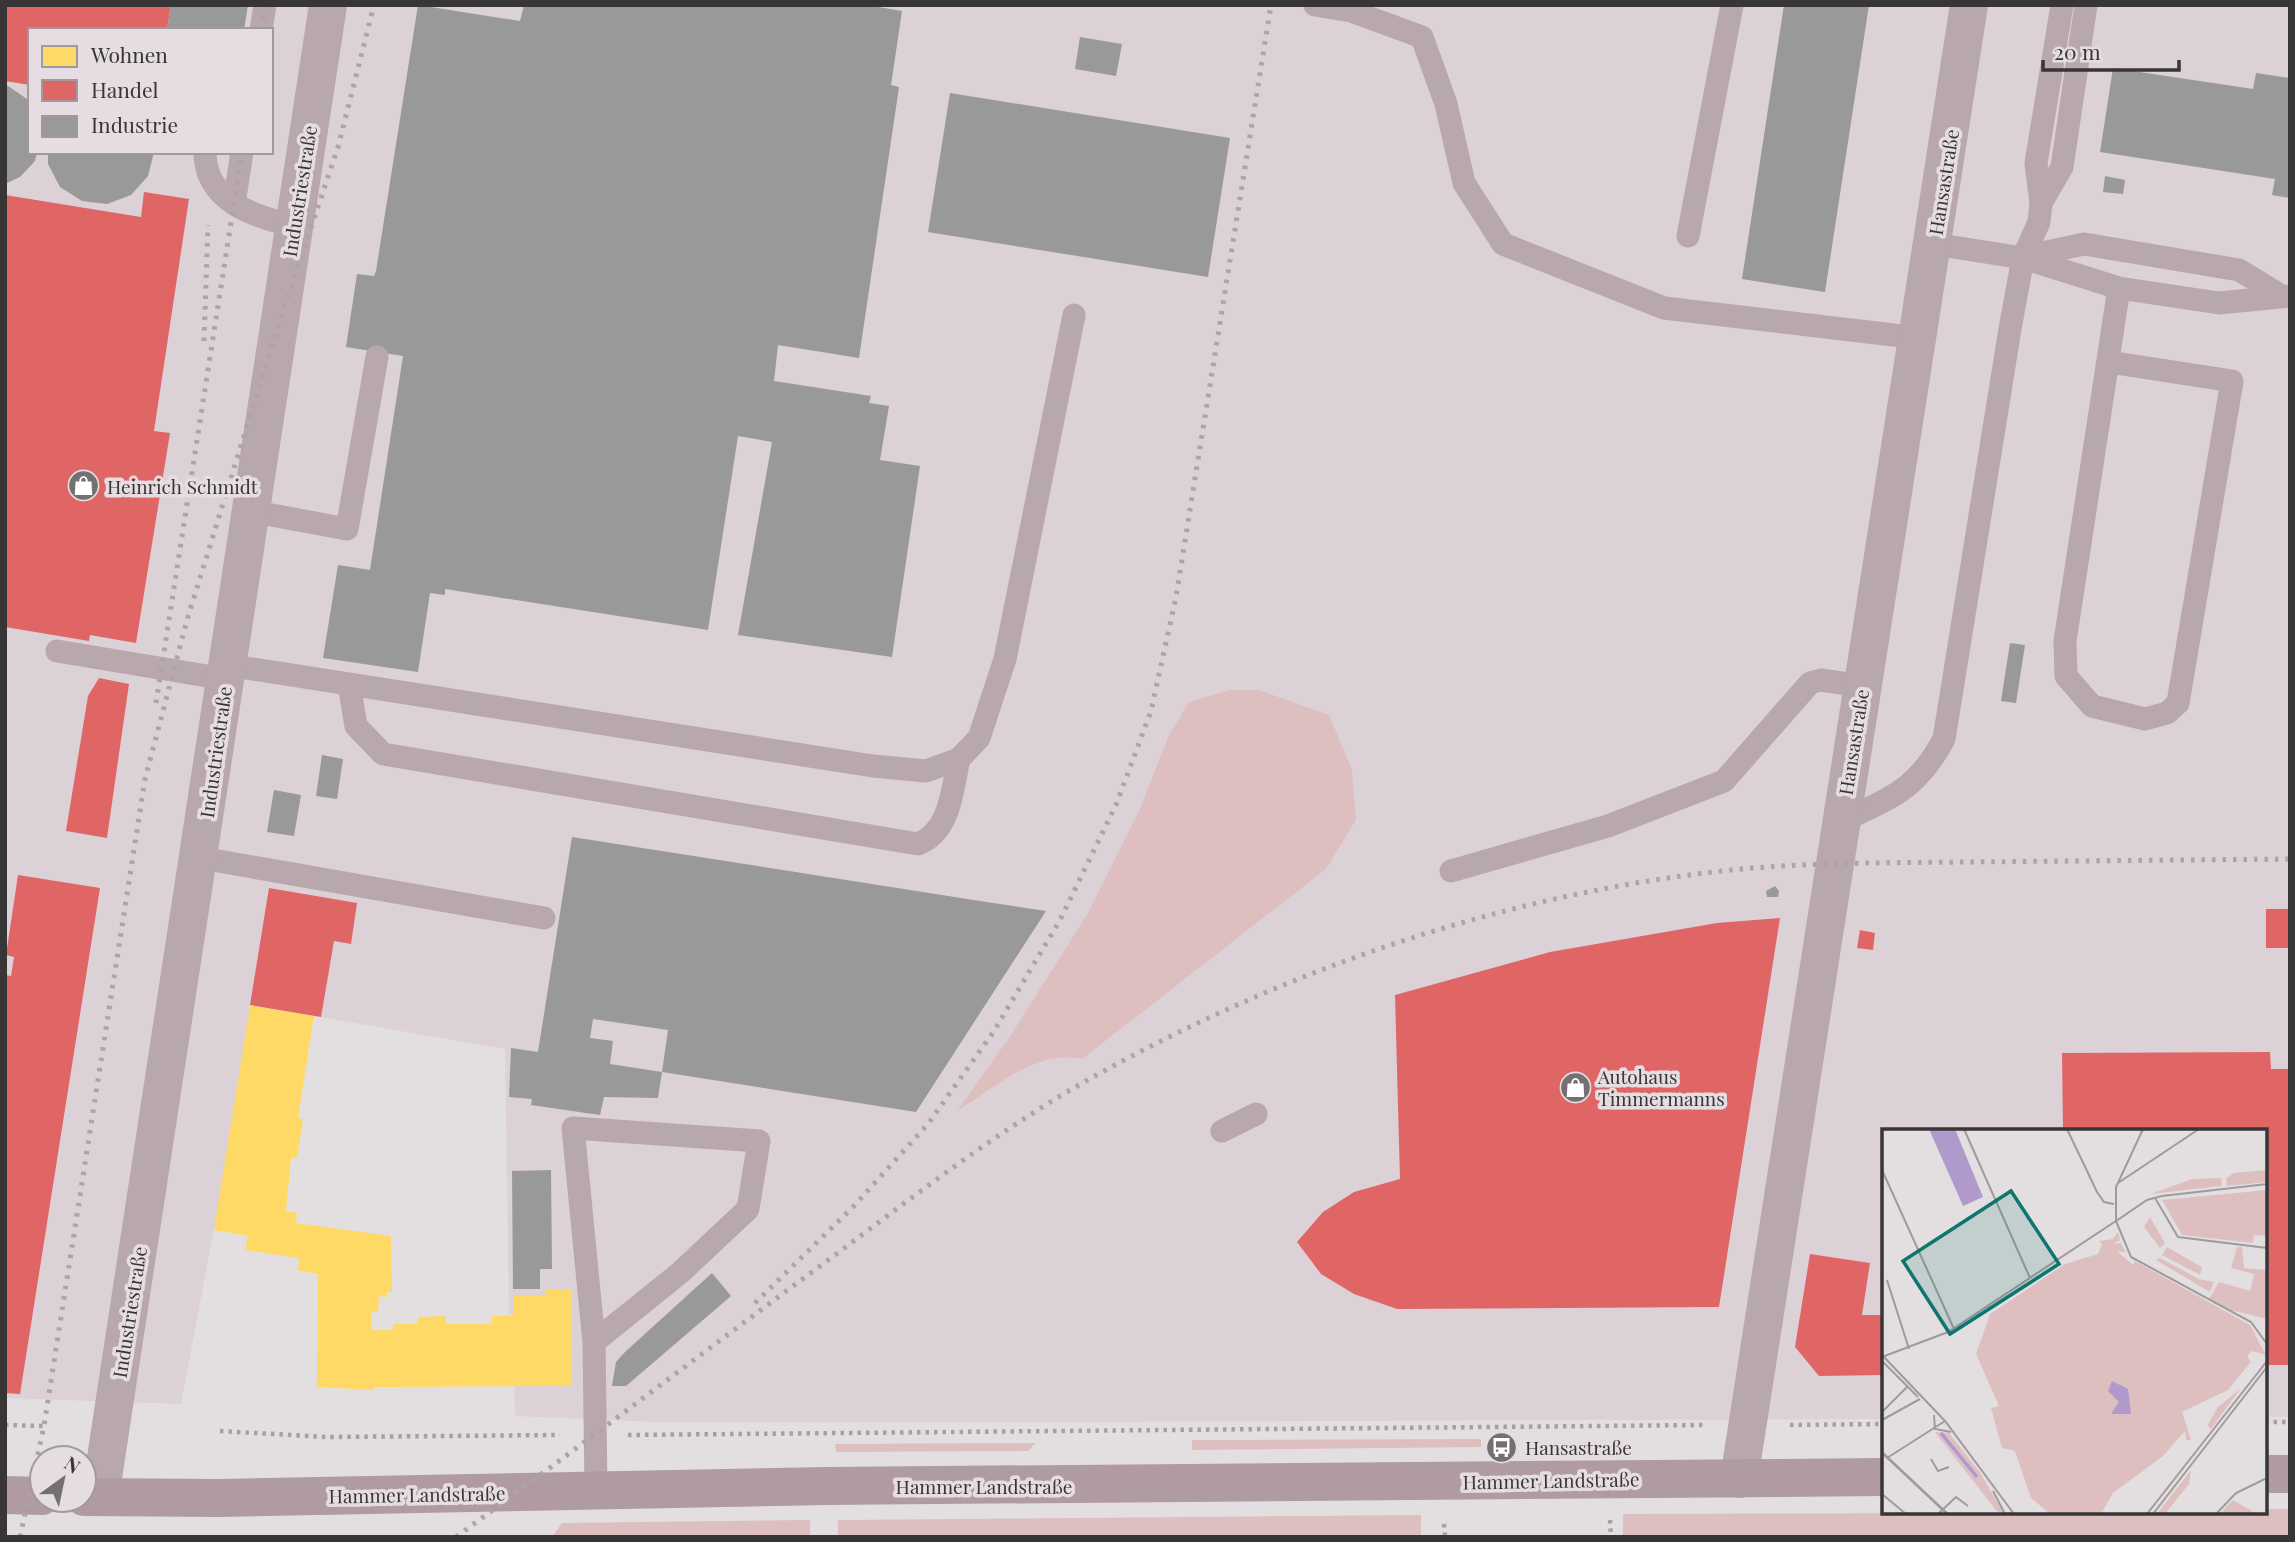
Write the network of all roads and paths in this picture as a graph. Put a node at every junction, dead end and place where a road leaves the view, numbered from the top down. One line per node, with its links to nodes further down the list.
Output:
1 (265, 5): 8 (lane)
2 (328, 5): 13 (street, Industriestraße)
3 (1315, 5): 20 (lane)
4 (1732, 5): 14 (lane)
5 (1969, 5): 15 (street, Hansastraße)
6 (2062, 5): 11 (lane)
7 (2086, 5): 11 (lane)
8 (261, 28)
9 (205, 154): 12 (lane)
10 (242, 154): 12 (lane)
11 (2041, 203): 16 (lane)
12 (234, 204): 13 (lane)
13 (294, 226): 23 (street, Industriestraße)
14 (1688, 236)
15 (1934, 244): 16 (lane); 20 (street, Hansastraße)
16 (2023, 258): 17 (lane); 18 (lane); 29 (lane)
17 (2119, 288): 18 (lane); 22 (lane)
18 (2285, 296)
19 (1073, 315): 28 (lane)
20 (1919, 338): 27 (street, Hansastraße)
21 (377, 357): 23 (lane)
22 (2109, 362): 22 (lane)
23 (250, 511): 25 (street, Industriestraße)
24 (57, 651): 25 (lane)
25 (226, 672): 26 (lane); 30 (street, Industriestraße)
26 (349, 684): 28 (lane); 28 (lane)
27 (1862, 686): 29 (street, Hansastraße); 31 (lane)
28 (959, 759)
29 (1841, 822): 40 (street, Hansastraße)
30 (201, 858): 32 (lane); 44 (street, Industriestraße)
31 (1451, 870)
32 (544, 918)
33 (1256, 1114): 34 (lane)
34 (1222, 1131)
35 (594, 1342): 35 (lane); 43 (lane)
36 (2267, 1422): 37 (path)
37 (2290, 1422)
38 (1882, 1424): 40 (path)
39 (5, 1425): 41 (path)
40 (1745, 1425): 43 (path); 48 (street, Hansastraße)
41 (44, 1426)
42 (220, 1431): 43 (path)
43 (594, 1435): 49 (lane)
44 (98, 1462)
45 (2267, 1474): 46 (main road)
46 (2290, 1474)
47 (1882, 1478): 48 (main road, Hammer Landstraße)
48 (1739, 1479): 49 (main road, Hammer Landstraße)
49 (596, 1489): 52 (main road, Hammer Landstraße)
50 (5, 1495): 51 (main road)
51 (28, 1496)
52 (98, 1497)

